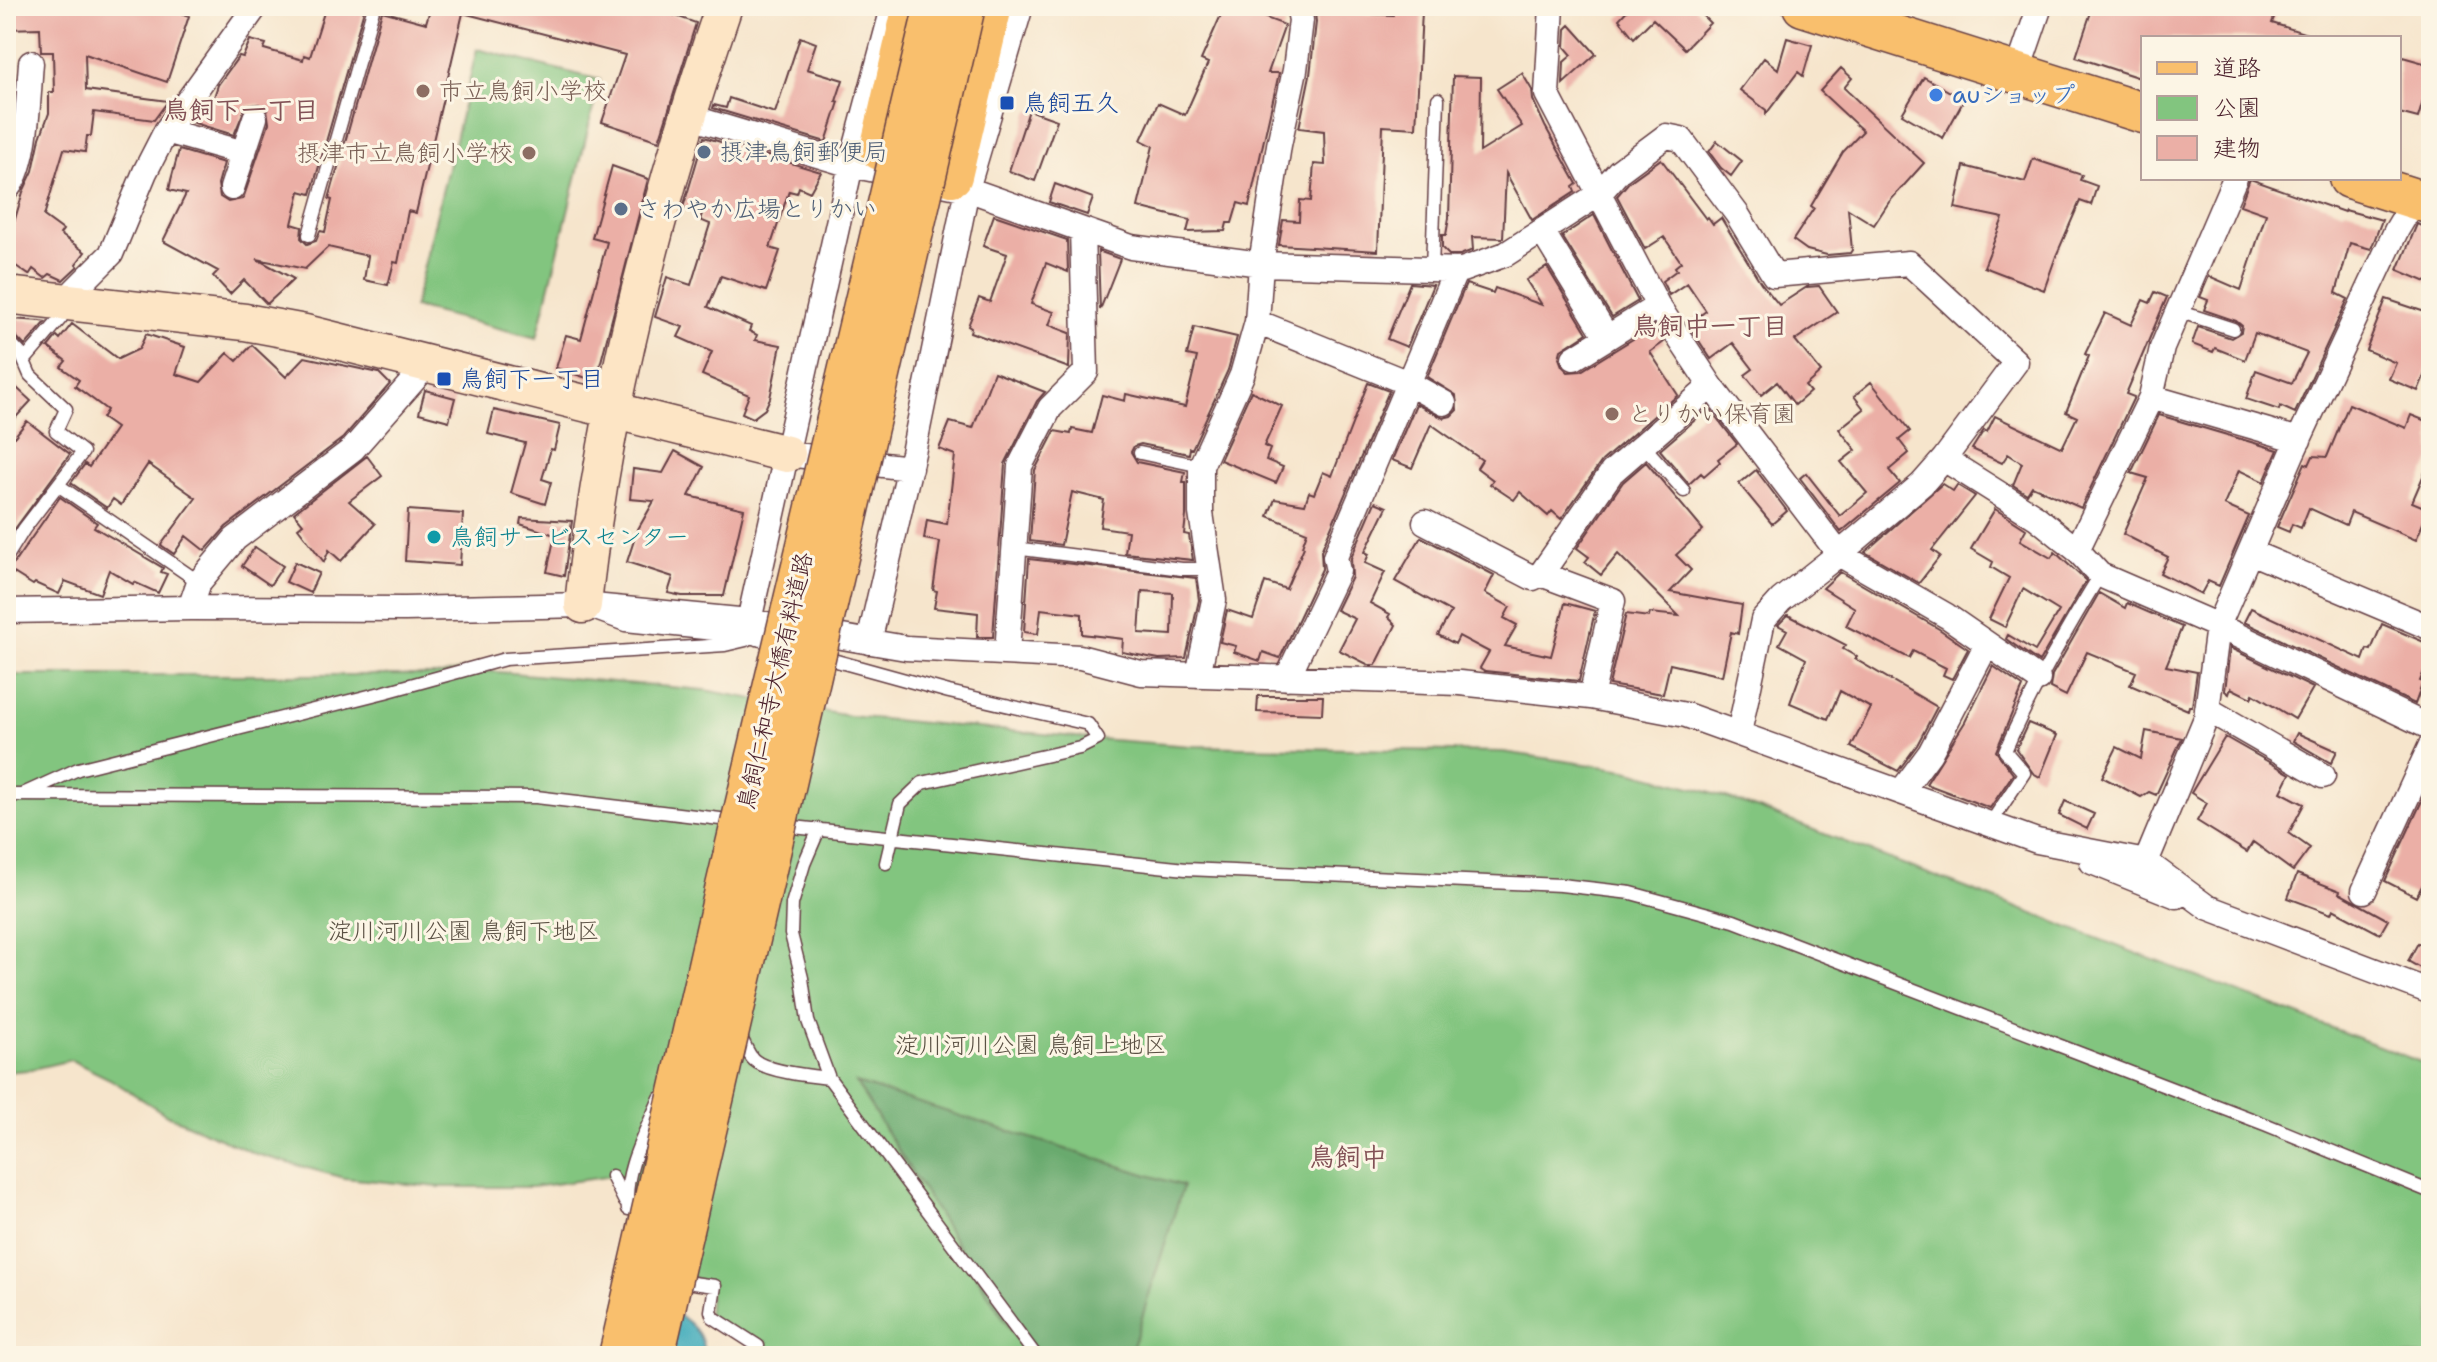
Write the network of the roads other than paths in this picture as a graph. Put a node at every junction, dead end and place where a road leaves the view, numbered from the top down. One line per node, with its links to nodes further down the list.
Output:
1 (256, 6): 20 (street)
2 (374, 6): 33 (lane)
3 (724, 6): 18 (street)
4 (894, 6): 23 (street)
5 (913, 6): 23 (main road)
6 (935, 6): 100 (main road, 鳥飼仁和寺大橋有料道路, bridge)
7 (965, 6): 100 (main road, 鳥飼仁和寺大橋有料道路, bridge)
8 (992, 6): 26 (main road)
9 (1021, 6): 26 (street)
10 (1298, 6): 34 (street)
11 (1552, 6): 29 (street)
12 (1803, 6): 15 (main road)
13 (2040, 6): 15 (street)
14 (31, 63): 22 (street)
15 (2017, 73): 17 (main road)
16 (1438, 99): 35 (lane)
17 (2141, 112)
18 (687, 116): 23 (street); 52 (street)
19 (255, 118): 21 (street)
20 (166, 131): 21 (street); 38 (street)
21 (244, 153): 27 (street)
22 (13, 156): 28 (street)
23 (866, 157): 26 (street); 56 (street); 100 (main road)
24 (2234, 180): 40 (street)
25 (2355, 180): 30 (main road)
26 (959, 182): 31 (street); 59 (street); 100 (main road)
27 (232, 188)
28 (6, 190)
29 (1599, 194): 32 (street); 39 (street); 57 (street)
30 (2423, 201): 53 (street)
31 (1082, 230): 34 (street); 63 (street)
32 (1542, 231): 36 (street); 43 (street)
33 (309, 235)
34 (1261, 264): 35 (street); 41 (street)
35 (1432, 269): 36 (street)
36 (1456, 270): 48 (street)
37 (6, 295): 38 (street)
38 (69, 302): 46 (lane); 47 (street)
39 (1658, 306): 43 (street); 49 (street)
40 (2178, 311): 42 (lane); 50 (street)
41 (1257, 322): 48 (street); 58 (street)
42 (2233, 329)
43 (1607, 337): 45 (street)
44 (6, 338): 46 (lane)
45 (1574, 358)
46 (24, 361): 60 (lane)
47 (426, 366): 52 (street); 71 (street)
48 (1408, 383): 51 (street); 82 (street)
49 (1711, 386): 54 (street); 66 (street)
50 (2151, 397): 53 (street); 64 (street)
51 (1444, 403)
52 (612, 412): 56 (street); 72 (street)
53 (2299, 440): 65 (street)
54 (1643, 445): 61 (lane); 69 (street)
55 (1140, 453): 58 (lane)
56 (787, 454): 59 (street); 77 (street)
57 (1944, 459): 64 (street); 66 (street)
58 (1201, 466): 68 (street)
59 (910, 468): 78 (street)
60 (58, 485): 67 (lane); 71 (lane)
61 (1684, 491)
62 (1425, 522): 69 (street)
63 (1014, 548): 68 (lane); 80 (street)
64 (2077, 550): 70 (street)
65 (2250, 552): 75 (street); 76 (street)
66 (1839, 554): 79 (street); 87 (street)
67 (6, 558)
68 (1210, 569): 81 (street)
69 (1541, 574): 84 (street)
70 (2100, 575): 75 (street); 83 (lane)
71 (199, 582): 73 (street)
72 (583, 605): 73 (street); 77 (street)
73 (190, 608): 74 (street)
74 (6, 611)
75 (2218, 626): 85 (street); 86 (street)
76 (2431, 628)
77 (751, 629): 78 (street); 92 (lane); 95 (lane)
78 (869, 642): 80 (street)
79 (1987, 644): 83 (street); 90 (street)
80 (1007, 653): 81 (street)
81 (1198, 675): 82 (street)
82 (1287, 678): 84 (street)
83 (2038, 679): 93 (lane)
84 (1591, 697): 87 (street)
85 (2207, 709): 89 (street); 97 (street)
86 (2431, 728)
87 (1739, 733): 90 (street)
88 (2431, 745): 99 (street)
89 (2323, 776)
90 (1901, 792): 93 (street)
91 (6, 795): 92 (lane)
92 (22, 795): 94 (lane)
93 (1990, 824): 96 (street)
94 (819, 829): 95 (lane); 103 (lane)
95 (891, 837): 98 (lane); 105 (lane)
96 (2037, 841): 97 (street); 101 (street)
97 (2146, 862): 101 (street)
98 (886, 863)
99 (2364, 891)
100 (742, 895): 109 (main road, 鳥飼仁和寺大橋有料道路, bridge); 110 (main road, 鳥飼仁和寺大橋有料道路, bridge)
101 (2207, 907): 102 (street)
102 (2431, 992)
103 (829, 1078): 106 (lane); 112 (lane)
104 (612, 1176): 106 (lane)
105 (2431, 1192)
106 (628, 1209): 107 (lane)
107 (654, 1276): 108 (lane); 111 (lane)
108 (614, 1317)
109 (619, 1356)
110 (654, 1356)
111 (755, 1356)
112 (1036, 1356)

